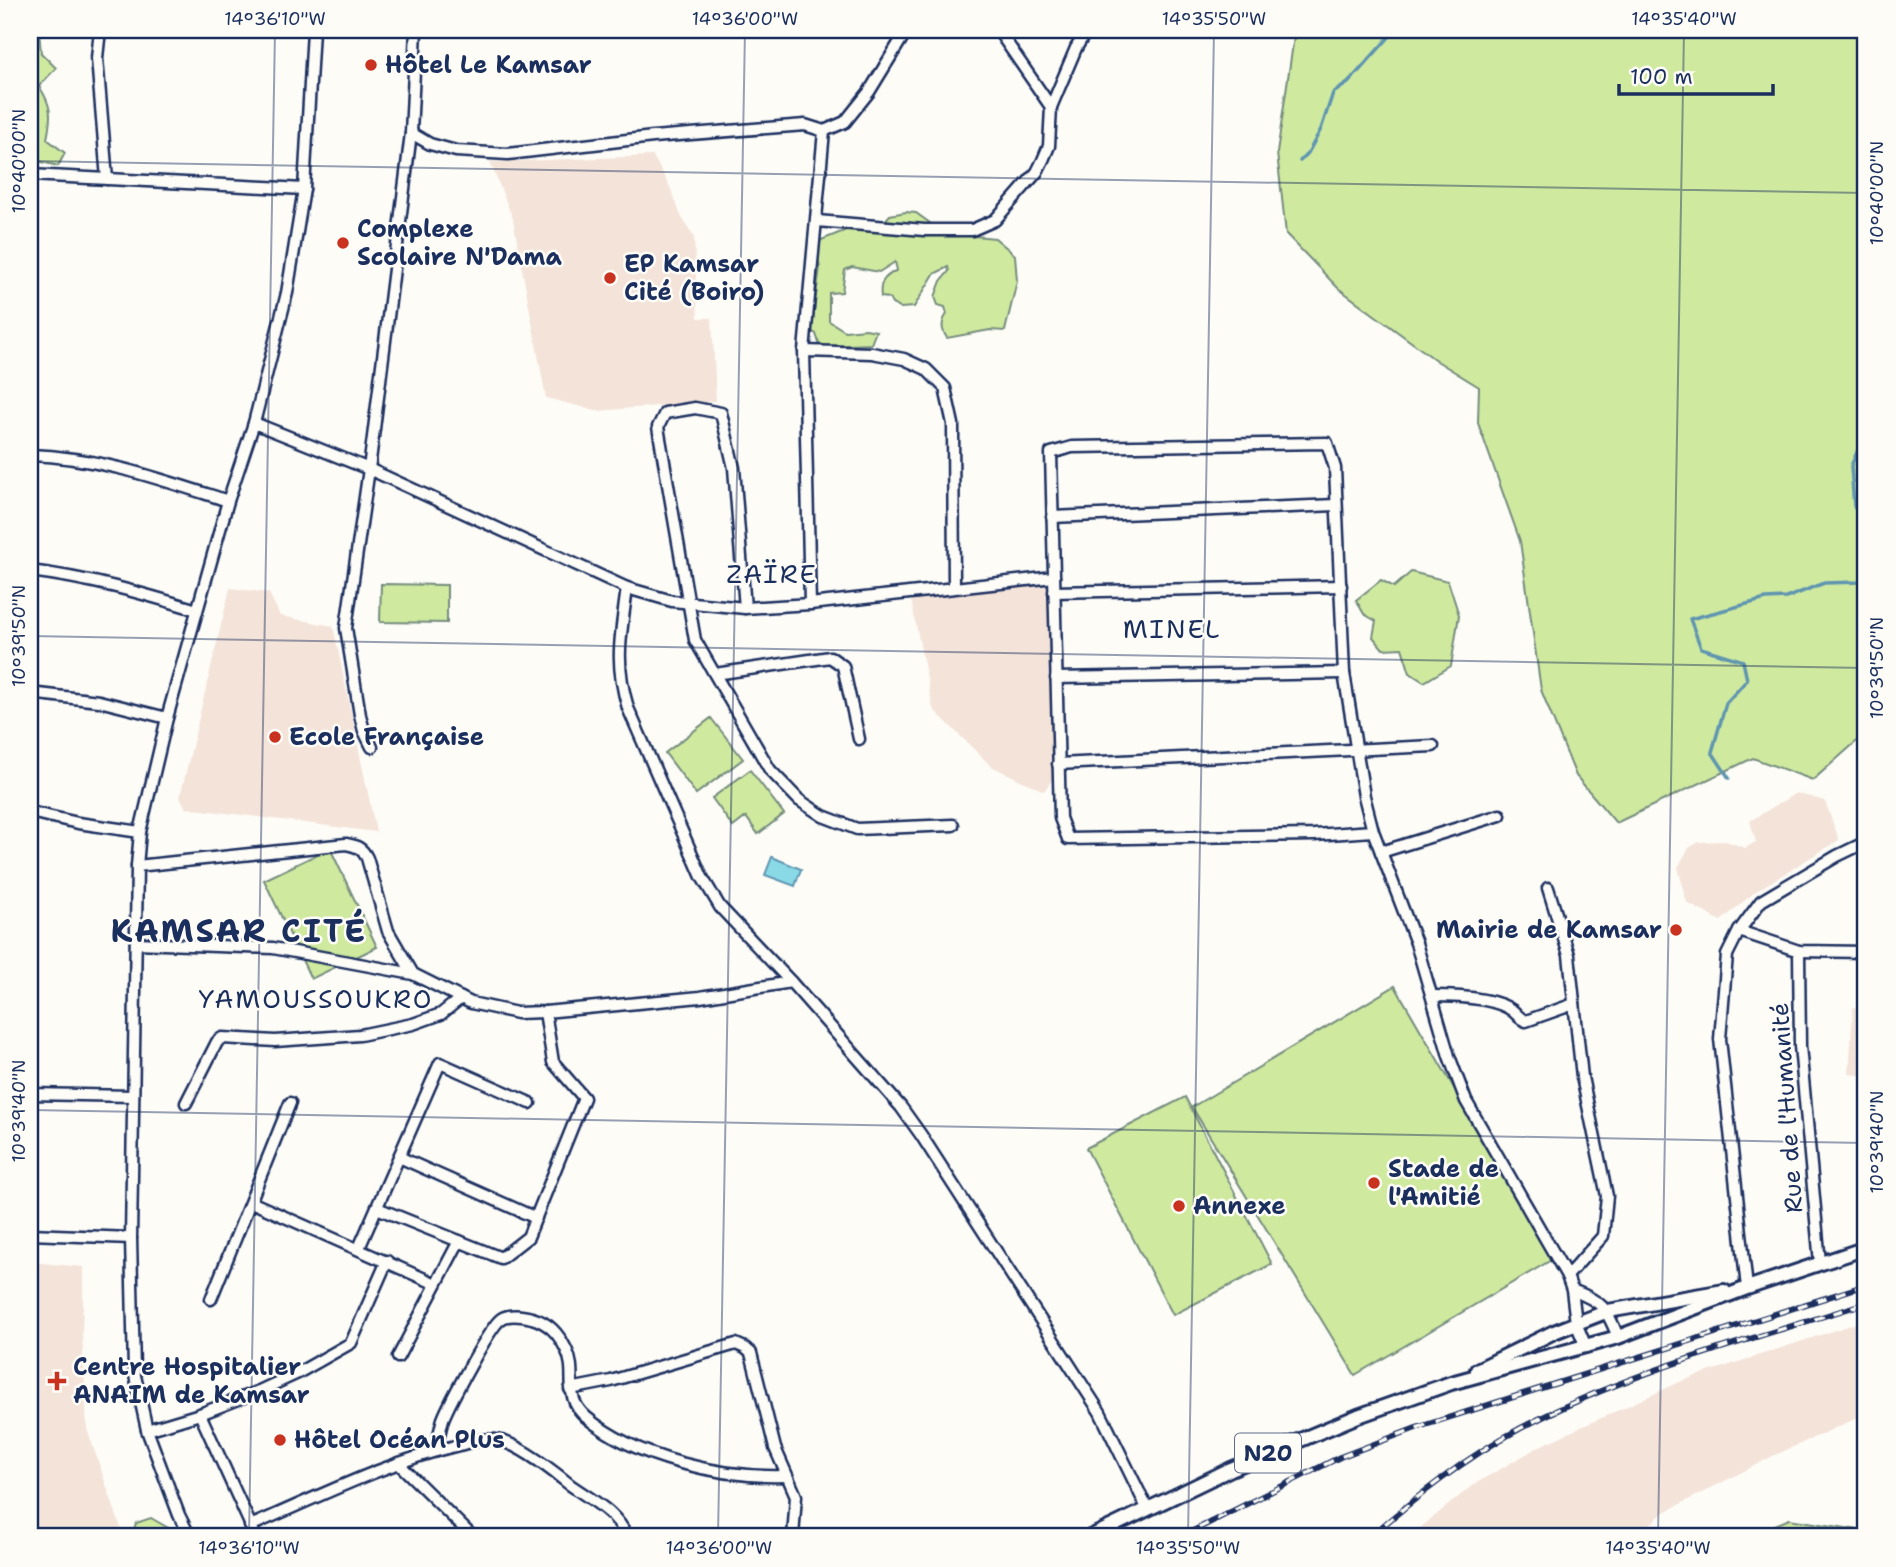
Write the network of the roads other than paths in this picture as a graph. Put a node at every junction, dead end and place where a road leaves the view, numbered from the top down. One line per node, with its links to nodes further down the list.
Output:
1 (100, 30): 11 (street)
2 (313, 30): 12 (street)
3 (416, 30): 9 (street)
4 (907, 30): 8 (street)
5 (998, 30): 7 (street)
6 (1087, 30): 7 (street)
7 (1051, 107): 13 (street)
8 (824, 131): 9 (street); 13 (street)
9 (411, 133): 17 (street)
10 (30, 175): 11 (street)
11 (107, 179): 12 (street)
12 (304, 188): 15 (street)
13 (817, 221): 14 (street)
14 (804, 351): 24 (street); 28 (street)
15 (254, 422): 17 (street); 18 (street)
16 (30, 455): 18 (street)
17 (369, 469): 25 (street); 38 (street)
18 (228, 501): 30 (street)
19 (1336, 505): 20 (street); 20 (street); 23 (street)
20 (1052, 517): 22 (street)
21 (30, 571): 30 (street)
22 (1054, 577): 24 (street); 26 (street)
23 (1341, 586): 26 (street); 31 (street)
24 (954, 587): 28 (street)
25 (628, 588): 27 (street); 55 (street)
26 (1054, 592): 33 (street)
27 (688, 604): 29 (street); 29 (street); 32 (street)
28 (810, 604): 29 (street)
29 (745, 608)
30 (197, 610): 35 (street)
31 (1344, 673): 33 (street); 39 (street)
32 (715, 674): 36 (street); 43 (street)
33 (1056, 678): 40 (street)
34 (30, 693): 35 (street)
35 (167, 718): 45 (street)
36 (859, 739)
37 (1433, 746): 39 (street)
38 (373, 747)
39 (1357, 750): 40 (street); 44 (street)
40 (1058, 764): 44 (street)
41 (30, 812): 45 (street)
42 (1500, 815): 47 (street)
43 (953, 825)
44 (1373, 831): 47 (street)
45 (140, 832): 48 (street)
46 (1866, 842): 50 (street)
47 (1381, 852): 56 (street)
48 (137, 866): 51 (street); 54 (street)
49 (1548, 888): 58 (street)
50 (1740, 931): 52 (street); 78 (street)
51 (136, 943): 54 (street); 61 (street)
52 (1800, 951): 53 (street); 75 (street, Rue de l'Humanité)
53 (1866, 952)
54 (413, 974): 57 (street)
55 (791, 982): 59 (street); 93 (street)
56 (1432, 996): 58 (street); 76 (street)
57 (461, 998): 59 (street); 62 (street)
58 (1574, 1004): 76 (street)
59 (545, 1012): 68 (street)
60 (30, 1094): 61 (street)
61 (133, 1096): 70 (street)
62 (186, 1103)
63 (290, 1103): 66 (street)
64 (530, 1103): 65 (street)
65 (399, 1157): 67 (street); 68 (street)
66 (251, 1202): 72 (street); 80 (street)
67 (377, 1208): 71 (street); 72 (street)
68 (536, 1218): 71 (street)
69 (30, 1234): 70 (street)
70 (131, 1238): 89 (street)
71 (459, 1241): 77 (street)
72 (359, 1248): 74 (street)
73 (1866, 1248): 75 (main road)
74 (387, 1261): 77 (street); 88 (street)
75 (1820, 1263): 78 (main road)
76 (1567, 1276): 79 (street)
77 (436, 1284): 85 (street)
78 (1747, 1288): 81 (main road, N20); 83 (main road, N20)
79 (1572, 1290): 81 (street); 82 (street)
80 (211, 1299)
81 (1608, 1311): 82 (main road, N20); 83 (street)
82 (1576, 1323): 84 (street); 86 (main road, N20)
83 (1618, 1338): 84 (main road, N20)
84 (1586, 1347): 86 (main road, N20)
85 (398, 1357)
86 (1451, 1383): 93 (main road, N20)
87 (570, 1389): 90 (street); 92 (street); 92 (street)
88 (200, 1414): 89 (street); 94 (street)
89 (147, 1430): 95 (street)
90 (436, 1451): 91 (street); 98 (street)
91 (398, 1463): 94 (street); 97 (street)
92 (786, 1476): 99 (street)
93 (1147, 1508): 100 (main road, N20)
94 (250, 1526): 96 (street)
95 (190, 1537)
96 (256, 1537)
97 (473, 1537)
98 (627, 1537)
99 (793, 1537)
100 (1090, 1537)

